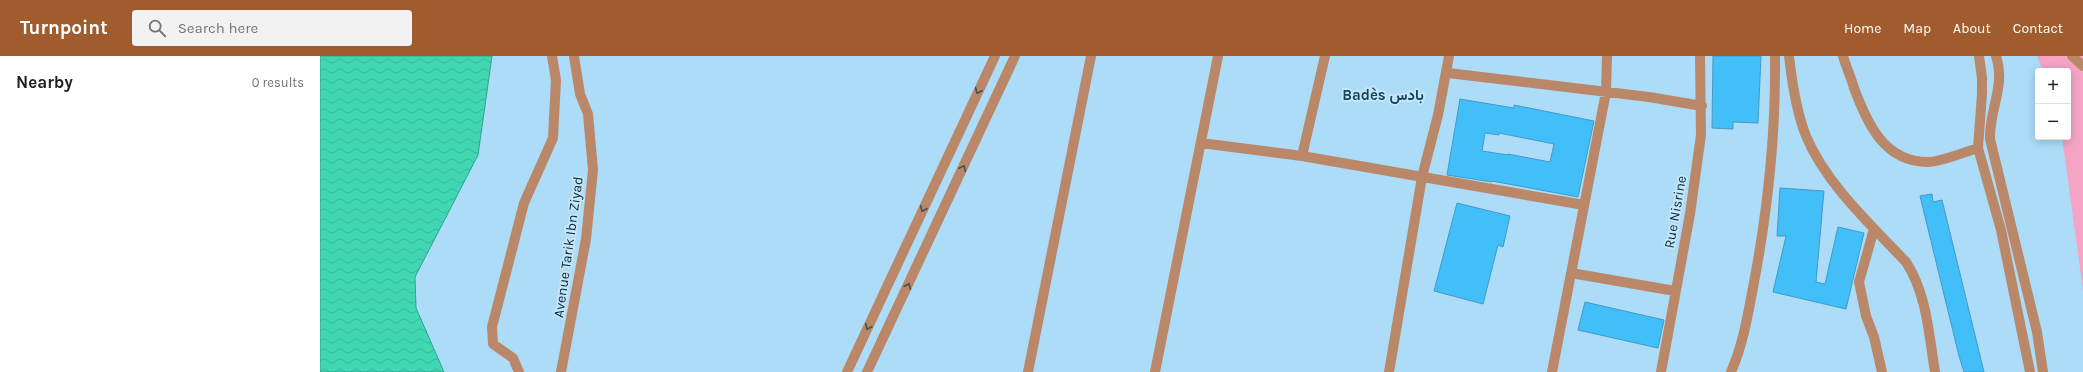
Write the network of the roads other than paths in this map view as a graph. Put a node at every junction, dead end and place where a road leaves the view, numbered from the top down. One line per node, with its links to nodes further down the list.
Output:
1 (552, 56): 30 (street)
2 (574, 56): 31 (street, Avenue Tarik Ibn Ziyad)
3 (995, 56): 32 (street, one-way to 32)
4 (1002, 56): 17 (street)
5 (1091, 56): 34 (street)
6 (1218, 56): 22 (street)
7 (1325, 56): 24 (street)
8 (1449, 56): 19 (street)
9 (1607, 56): 20 (street)
10 (1700, 56): 21 (street, Rue Nisrine)
11 (1775, 56): 39 (street)
12 (1789, 56): 27 (street)
13 (1843, 56): 23 (street)
14 (1979, 56): 23 (street)
15 (1996, 56): 43 (street)
16 (2072, 56): 18 (street)
17 (1013, 59): 33 (street, one-way to 17)
18 (2083, 66)
19 (1448, 74): 20 (street); 25 (street)
20 (1606, 92): 21 (street); 26 (street)
21 (1702, 106): 29 (street, Rue Nisrine)
22 (1201, 143): 24 (street); 35 (street)
23 (1978, 148): 42 (street)
24 (1302, 156): 25 (street)
25 (1422, 177): 26 (street); 36 (street)
26 (1584, 205): 28 (street)
27 (1874, 229): 40 (street); 41 (street)
28 (1571, 273): 29 (street); 37 (street)
29 (1675, 291): 38 (street, Rue Nisrine)
30 (519, 372)
31 (561, 372)
32 (847, 372)
33 (867, 372)
34 (1028, 372)
35 (1155, 372)
36 (1389, 372)
37 (1552, 372)
38 (1661, 372)
39 (1731, 372)
40 (1882, 372)
41 (1936, 372)
42 (2030, 372)
43 (2043, 372)

